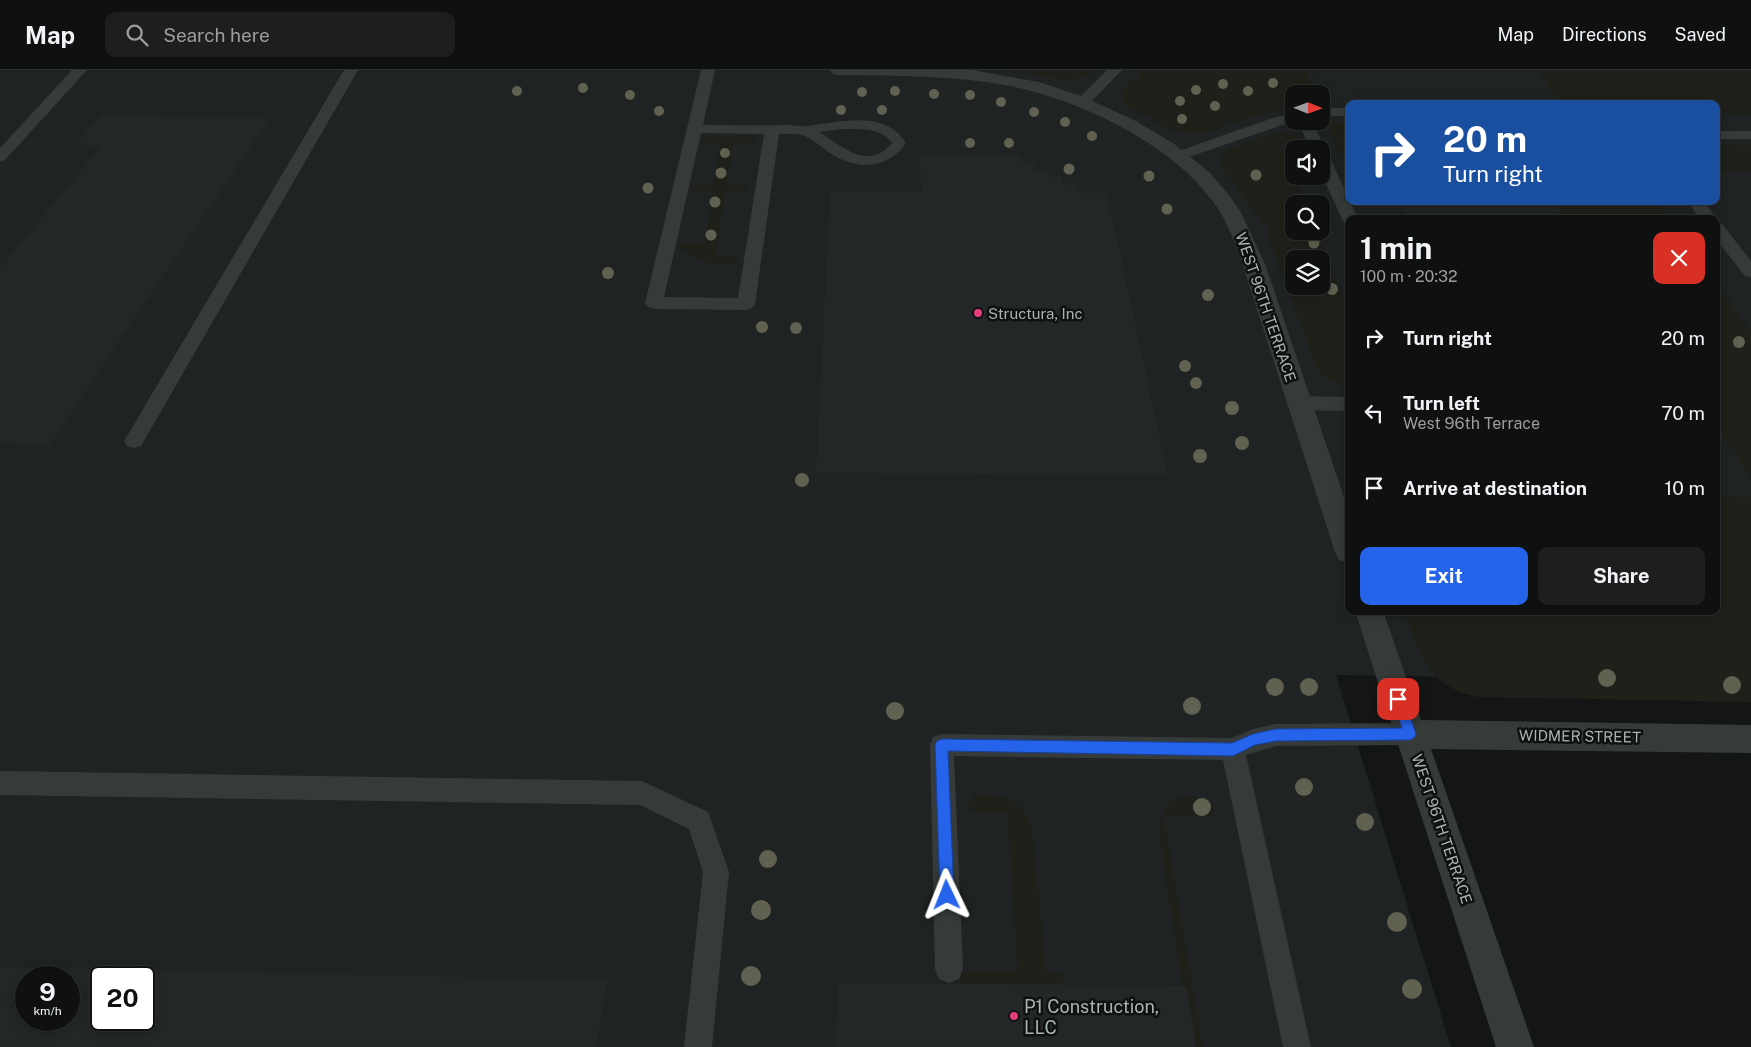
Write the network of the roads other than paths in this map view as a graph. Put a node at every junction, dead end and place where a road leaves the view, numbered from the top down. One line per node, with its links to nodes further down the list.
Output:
1 (80, 70): 16 (lane)
2 (351, 70): 25 (lane)
3 (708, 70): 10 (lane)
4 (839, 70): 6 (street, WEST 96TH TERRACE)
5 (1115, 70): 6 (lane)
6 (1082, 103): 15 (street, WEST 96TH TERRACE)
7 (1330, 112): 8 (lane)
8 (1345, 112)
9 (1285, 119): 15 (lane)
10 (692, 129): 11 (lane); 11 (lane)
11 (772, 130): 12 (lane)
12 (806, 131): 12 (lane)
13 (1720, 135): 14 (lane)
14 (1751, 135)
15 (1178, 156): 23 (street, WEST 96TH TERRACE)
16 (0, 157)
17 (1330, 176): 19 (lane)
18 (1698, 205): 20 (lane)
19 (1348, 215)
20 (1706, 215)
21 (1720, 233): 22 (lane)
22 (1751, 272)
23 (1299, 403): 24 (lane); 26 (street, WEST 96TH TERRACE)
24 (1345, 404)
25 (134, 441)
26 (1345, 540)
27 (1370, 615): 28 (street, WEST 96TH TERRACE)
28 (1410, 734): 29 (street, WIDMER STREET); 30 (lane); 35 (street, WEST 96TH TERRACE)
29 (1751, 739)
30 (1233, 750): 32 (lane); 34 (lane)
31 (0, 783): 33 (lane)
32 (950, 970)
33 (698, 1047)
34 (1298, 1047)
35 (1516, 1047)

